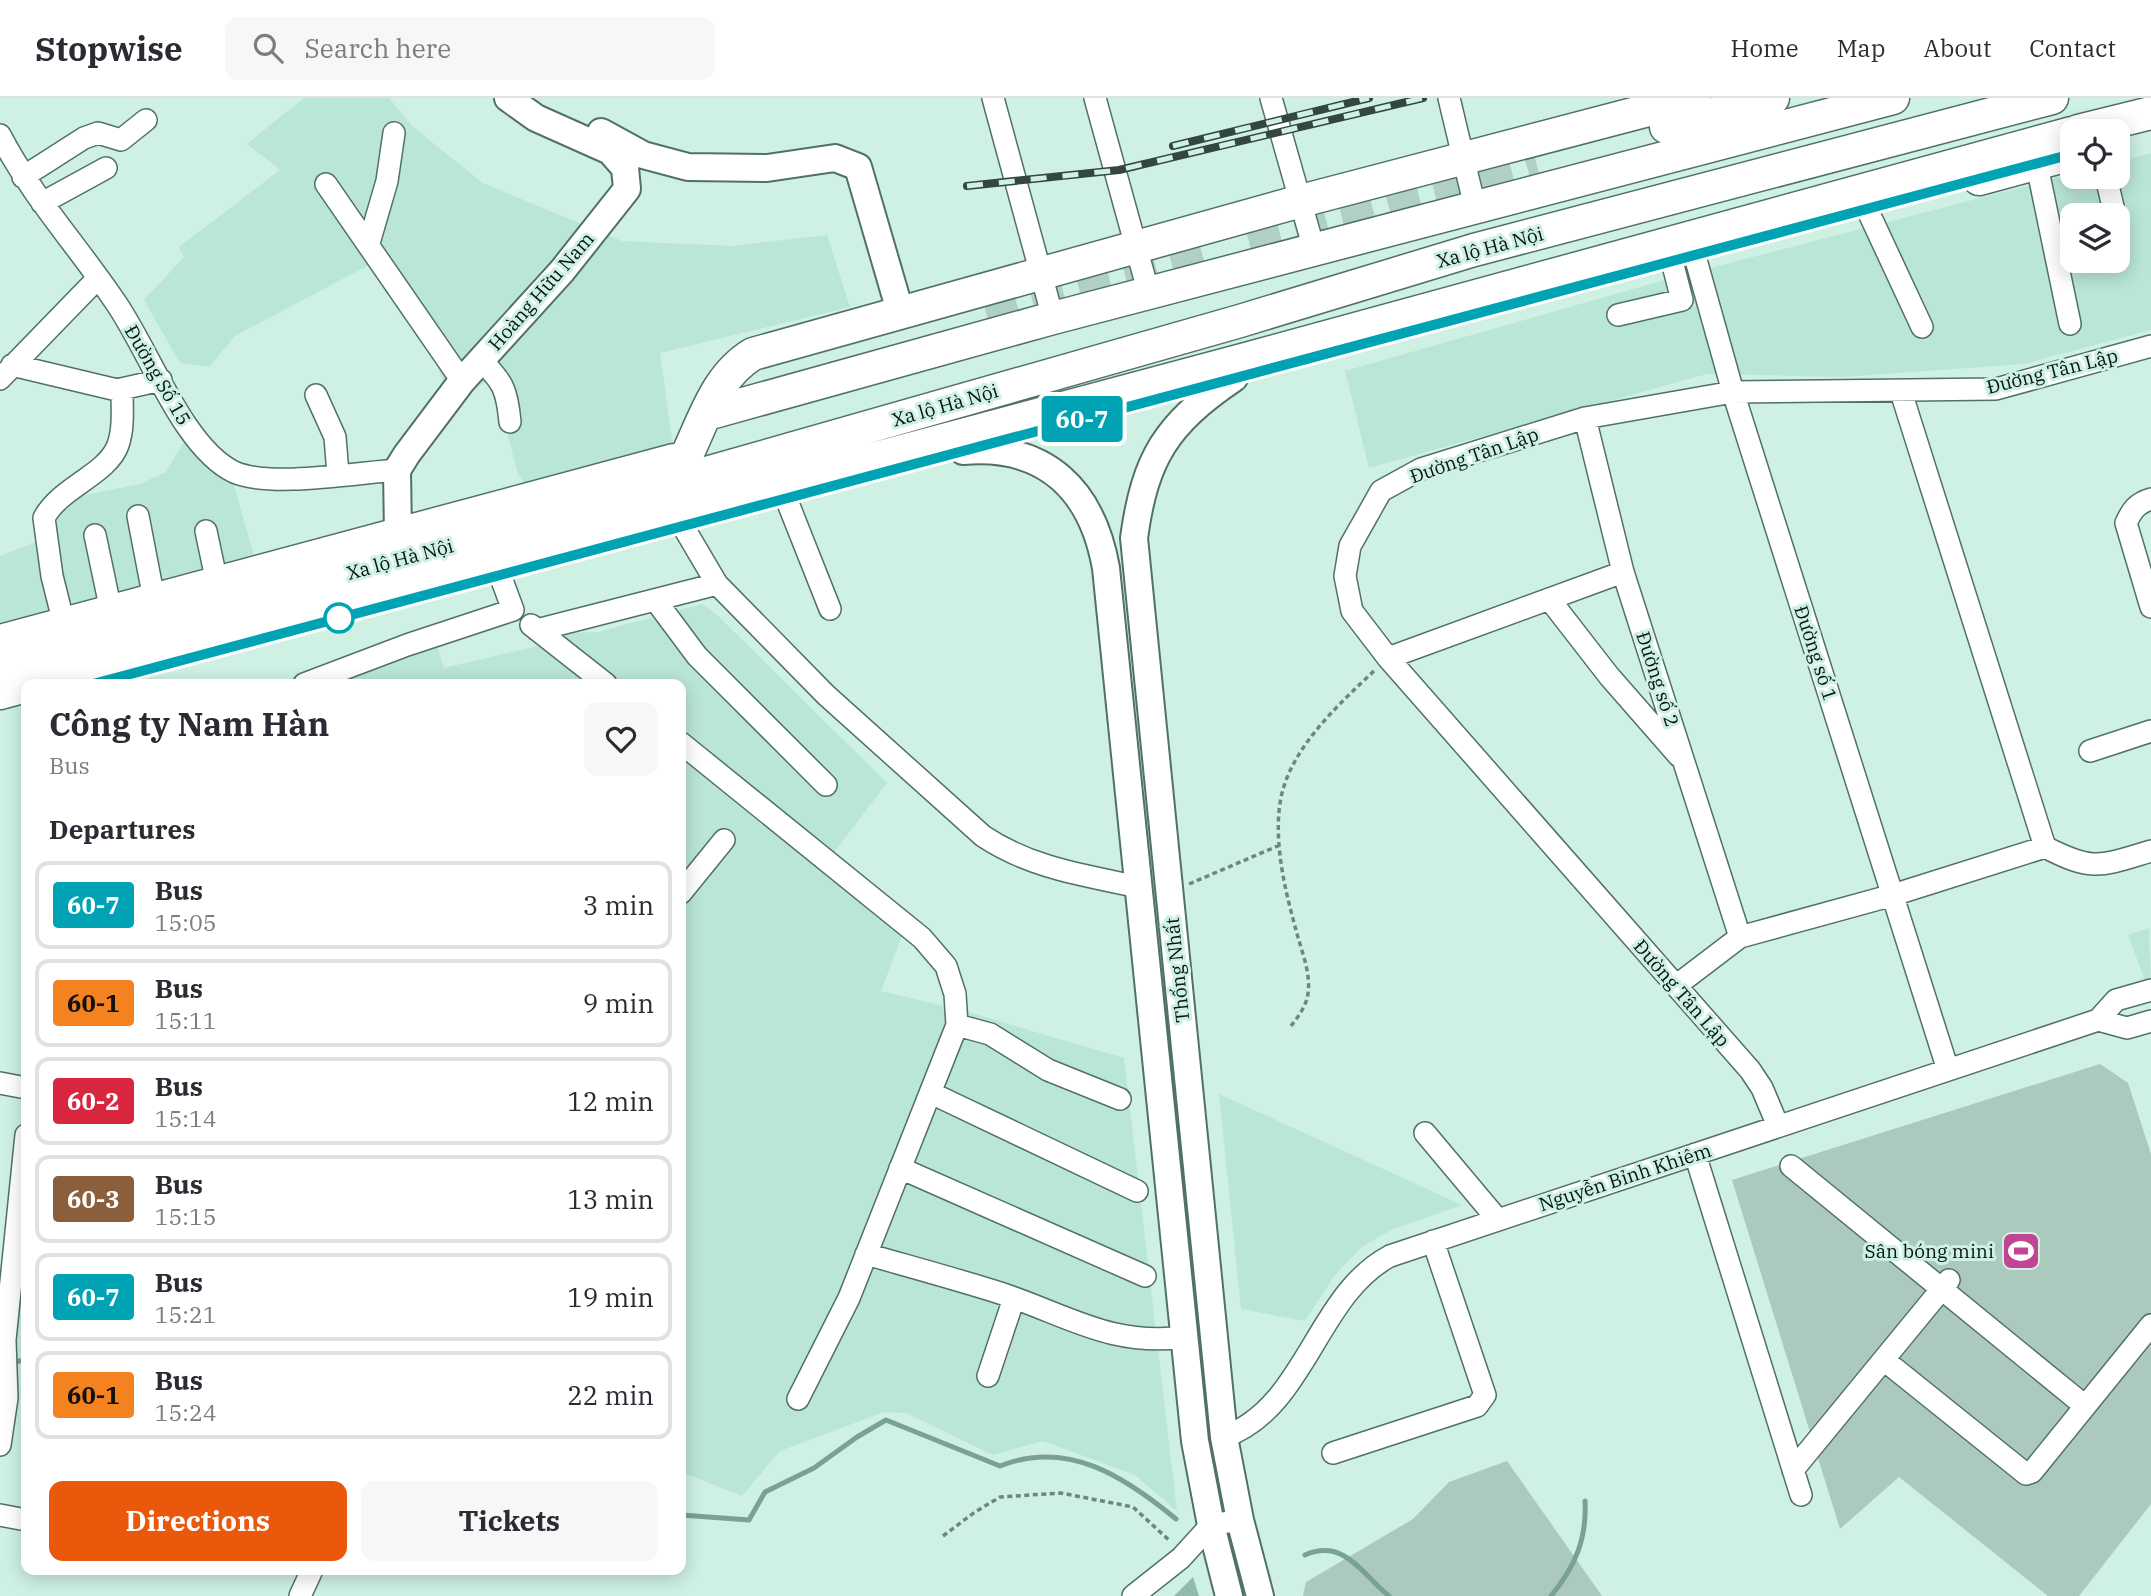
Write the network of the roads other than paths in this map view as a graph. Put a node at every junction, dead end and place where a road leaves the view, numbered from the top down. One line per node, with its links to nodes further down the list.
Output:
1 (508, 98): 47 (main road, Hoàng Hữu Nam)
2 (534, 98): 40 (main road)
3 (993, 98): 36 (street)
4 (1095, 98): 32 (street)
5 (1449, 98): 21 (street)
6 (1694, 98): 21 (highway)
7 (1773, 98): 22 (highway)
8 (1894, 98): 28 (highway)
9 (2052, 98): 62 (highway, Xa lộ Hà Nội)
10 (1271, 101): 26 (street)
11 (2151, 113): 13 (highway, Xa lộ Hà Nội)
12 (146, 120): 24 (street)
13 (2130, 120)
14 (394, 133): 31 (street)
15 (2130, 133): 16 (highway, Xa lộ Hà Nội)
16 (2151, 133)
17 (2060, 144): 19 (highway, Xa lộ Hà Nội)
18 (2, 146): 24 (street, Đường Số 15)
19 (2035, 153): 20 (highway, Xa lộ Hà Nội); 29 (highway, Xa lộ Hà Nội); 33 (highway, Xa lộ Hà Nội); 44 (street)
20 (2060, 154)
21 (1466, 159): 26 (highway); 28 (street)
22 (1536, 162)
23 (106, 167): 27 (street)
24 (23, 177): 27 (street, Đường Số 15)
25 (326, 184): 31 (street)
26 (1301, 201): 32 (highway); 34 (street)
27 (42, 203): 37 (street, Đường Số 15)
28 (1475, 207): 34 (highway)
29 (1867, 209): 33 (highway, Xa lộ Hà Nội); 45 (street)
30 (1248, 238): 35 (highway)
31 (369, 243): 51 (street)
32 (1137, 247): 36 (highway); 38 (street)
33 (1681, 248): 41 (street); 43 (highway, Xa lộ Hà Nội); 54 (street, Đường số 1)
34 (1314, 249): 38 (highway)
35 (1203, 250)
36 (1042, 274): 40 (highway); 42 (street)
37 (98, 278): 48 (street); 50 (street, Đường Số 15)
38 (1149, 293): 42 (highway)
39 (985, 309): 52 (highway)
40 (900, 311): 52 (highway)
41 (1618, 315)
42 (1053, 318): 58 (highway)
43 (1423, 319): 49 (highway, Xa lộ Hà Nội); 57 (highway, Xa lộ Hà Nội)
44 (2070, 324)
45 (1922, 327)
46 (2151, 346): 55 (street, Đường Tân Lập)
47 (480, 359): 51 (main road, Hoàng Hữu Nam); 60 (street)
48 (6, 372): 53 (street)
49 (1234, 379): 57 (highway, Xa lộ Hà Nội); 72 (main road, Thống Nhất)
50 (161, 380): 53 (street); 64 (street, Đường Số 15)
51 (462, 381): 63 (main road, Hoàng Hữu Nam)
52 (722, 381): 58 (highway)
53 (122, 390): 86 (street)
54 (1733, 392): 55 (street, Đường Tân Lập); 59 (street, Đường Tân Lập); 109 (street, Đường số 1)
55 (1901, 392): 105 (street)
56 (316, 396): 64 (street)
57 (1107, 404): 61 (highway, Xa lộ Hà Nội); 65 (highway, Xa lộ Hà Nội)
58 (707, 414): 62 (highway)
59 (1585, 418): 76 (street, Đường số 2); 89 (street, Đường Tân Lập)
60 (510, 422)
61 (963, 451): 65 (highway, Xa lộ Hà Nội); 74 (main road, Thống Nhất)
62 (687, 468): 71 (highway, Xa lộ Hà Nội)
63 (397, 470): 64 (street, Đường Số 15); 71 (main road)
64 (338, 474)
65 (783, 491): 68 (highway, Xa lộ Hà Nội); 83 (street)
66 (2151, 499): 82 (street)
67 (138, 516): 79 (street)
68 (678, 519): 73 (highway, Xa lộ Hà Nội); 78 (street)
69 (206, 531): 77 (street)
70 (95, 535): 85 (street)
71 (401, 546): 75 (highway, Xa lộ Hà Nội)
72 (1135, 561): 74 (main road); 143 (main road, Thống Nhất)
73 (497, 567): 84 (street); 92 (highway, Xa lộ Hà Nội); 93 (highway, Xa lộ Hà Nội)
74 (1106, 568): 108 (main road, Thống Nhất)
75 (308, 571): 77 (highway, Xa lộ Hà Nội); 90 (highway, Xa lộ Hà Nội)
76 (1623, 572): 80 (street); 102 (street, Đường số 2)
77 (217, 583): 79 (highway, Xa lộ Hà Nội)
78 (716, 584): 81 (street); 108 (street)
79 (153, 599): 85 (highway, Xa lộ Hà Nội)
80 (1550, 600): 89 (street); 102 (street)
81 (656, 601): 87 (street); 103 (street)
82 (2151, 607)
83 (830, 609)
84 (513, 610): 87 (street); 91 (street)
85 (111, 611): 86 (highway, Xa lộ Hà Nội)
86 (64, 624): 88 (highway, Xa lộ Hà Nội)
87 (537, 630): 94 (street)
88 (0, 641)
89 (1388, 658): 111 (street, Đường Tân Lập)
90 (0, 667)
91 (340, 678)
92 (53, 679)
93 (110, 679)
94 (600, 679)
95 (21, 687): 96 (highway)
96 (0, 693)
97 (21, 703): 98 (highway)
98 (0, 709)
99 (2151, 731): 101 (street)
100 (686, 747): 114 (street)
101 (2090, 751)
102 (1685, 763): 110 (street, Đường số 2)
103 (826, 785)
104 (724, 840): 107 (street)
105 (2045, 848): 106 (street); 109 (street)
106 (2151, 851)
107 (686, 887)
108 (1139, 887): 136 (main road, Thống Nhất)
109 (1893, 895): 110 (street); 116 (street, Đường số 1)
110 (1740, 937): 111 (street)
111 (1676, 985): 121 (street, Đường Tân Lập)
112 (2144, 992): 113 (street, Nguyễn Bỉnh Khiêm); 115 (street)
113 (2098, 1020): 115 (street, Nguyễn Bỉnh Khiêm); 116 (street, Nguyễn Bỉnh Khiêm)
114 (957, 1025): 119 (street); 120 (street)
115 (2150, 1026)
116 (1948, 1070): 121 (street, Nguyễn Bỉnh Khiêm)
117 (0, 1083): 118 (street)
118 (21, 1087)
119 (931, 1093): 126 (street); 127 (street)
120 (1120, 1099)
121 (1778, 1126): 123 (street, Nguyễn Bỉnh Khiêm)
122 (1425, 1133): 128 (street)
123 (1695, 1154): 128 (street, Nguyễn Bỉnh Khiêm); 147 (street)
124 (1791, 1166): 133 (street)
125 (21, 1167): 131 (street)
126 (900, 1168): 130 (street); 132 (street)
127 (1138, 1191)
128 (1498, 1220): 129 (street, Nguyễn Bỉnh Khiêm)
129 (1433, 1241): 143 (street, Nguyễn Bỉnh Khiêm); 146 (street)
130 (866, 1254): 134 (street); 141 (street)
131 (5, 1269): 138 (street)
132 (1145, 1276)
133 (1946, 1284): 139 (street); 142 (street)
134 (1013, 1298): 136 (street); 140 (street)
135 (2151, 1325): 142 (street)
136 (1185, 1337): 144 (main road, Thống Nhất)
137 (21, 1341): 138 (street)
138 (5, 1344): 145 (street)
139 (1884, 1360): 142 (street); 147 (street)
140 (988, 1376)
141 (798, 1399)
142 (2097, 1399)
143 (1224, 1437): 144 (main road); 151 (main road, Thống Nhất)
144 (1195, 1441): 152 (main road, Thống Nhất)
145 (0, 1445)
146 (1333, 1453)
147 (1793, 1470): 148 (street)
148 (1801, 1495)
149 (0, 1516): 150 (street)
150 (21, 1519)
151 (1240, 1520): 152 (street); 157 (main road, Thống Nhất)
152 (1211, 1525): 155 (street); 156 (main road, Thống Nhất)
153 (310, 1575): 154 (street)
154 (300, 1596)
155 (1133, 1596)
156 (1229, 1596)
157 (1259, 1596)

